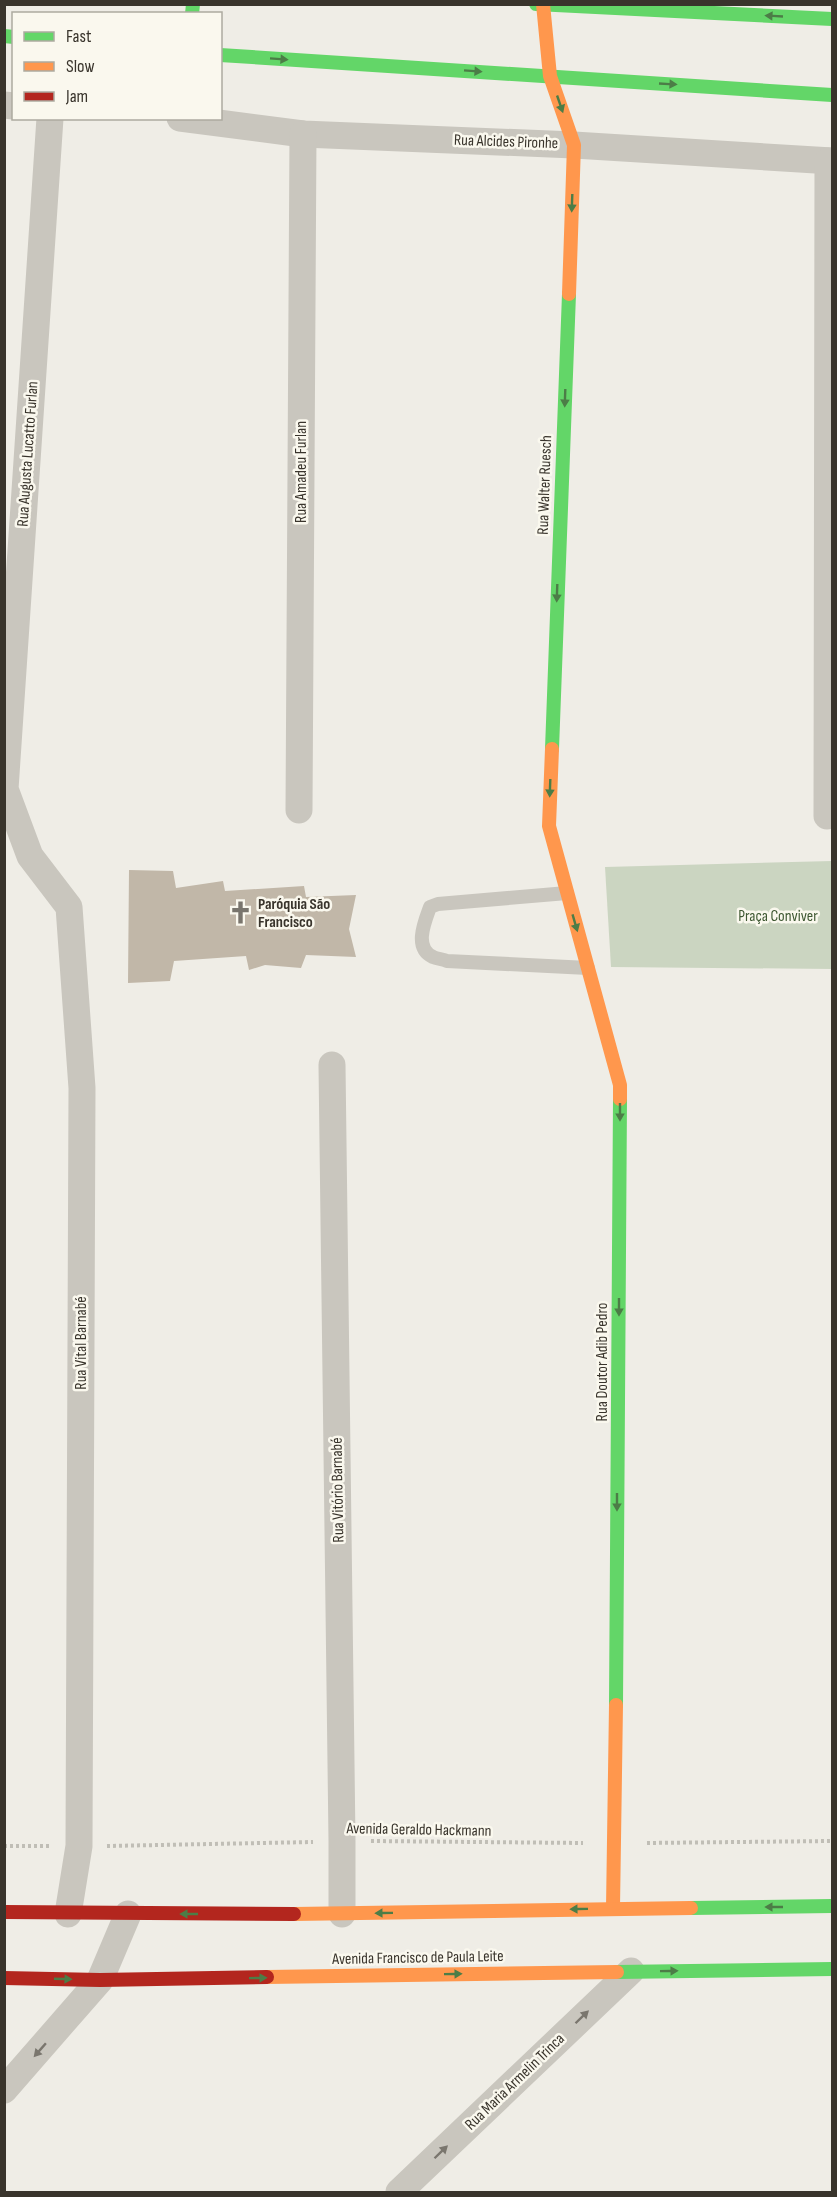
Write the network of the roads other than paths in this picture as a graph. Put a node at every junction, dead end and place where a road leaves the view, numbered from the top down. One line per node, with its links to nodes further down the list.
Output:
1 (536, 4): 2 (main road)
2 (543, 5): 3 (main road, one-way to 2); 5 (main road)
3 (832, 19)
4 (222, 55): 5 (main road, one-way to 5)
5 (550, 76): 6 (main road, one-way to 6); 10 (main road, one-way to 10)
6 (832, 95)
7 (50, 120): 12 (street, Rua Augusta Lucatto Furlan)
8 (195, 120): 9 (street, Rua Alcides Pironhe)
9 (303, 134): 10 (street, Rua Alcides Pironhe); 13 (street, Rua Amadeu Furlan)
10 (574, 145): 11 (street, Rua Alcides Pironhe); 15 (main road, Rua Walter Ruesch, one-way to 15)
11 (830, 161): 14 (street)
12 (5, 789): 22 (street, Rua Vital Barnabé)
13 (299, 810)
14 (826, 816)
15 (549, 826): 16 (main road, Rua Doutor Adib Pedro)
16 (567, 892): 17 (main road, Rua Doutor Adib Pedro, one-way to 17); 17 (lane)
17 (588, 968): 20 (main road, Rua Doutor Adib Pedro, one-way to 20)
18 (332, 1065): 24 (street, Rua Vitório Barnabé)
19 (832, 1906): 20 (main road, one-way to 20)
20 (613, 1908): 24 (main road, one-way to 24)
21 (4, 1912): 22 (main road)
22 (68, 1914): 23 (main road)
23 (128, 1914): 24 (main road, one-way to 23); 28 (street)
24 (342, 1914)
25 (832, 1969): 26 (main road, Avenida Francisco de Paula Leite, one-way to 25)
26 (631, 1971): 28 (main road, Avenida Francisco de Paula Leite, one-way to 26); 30 (street, Rua Maria Armelin Trinca, one-way to 26)
27 (4, 1978): 28 (main road, Avenida Francisco de Paula Leite, one-way to 28)
28 (100, 1980): 29 (street, one-way to 29)
29 (4, 2090)
30 (399, 2193)

